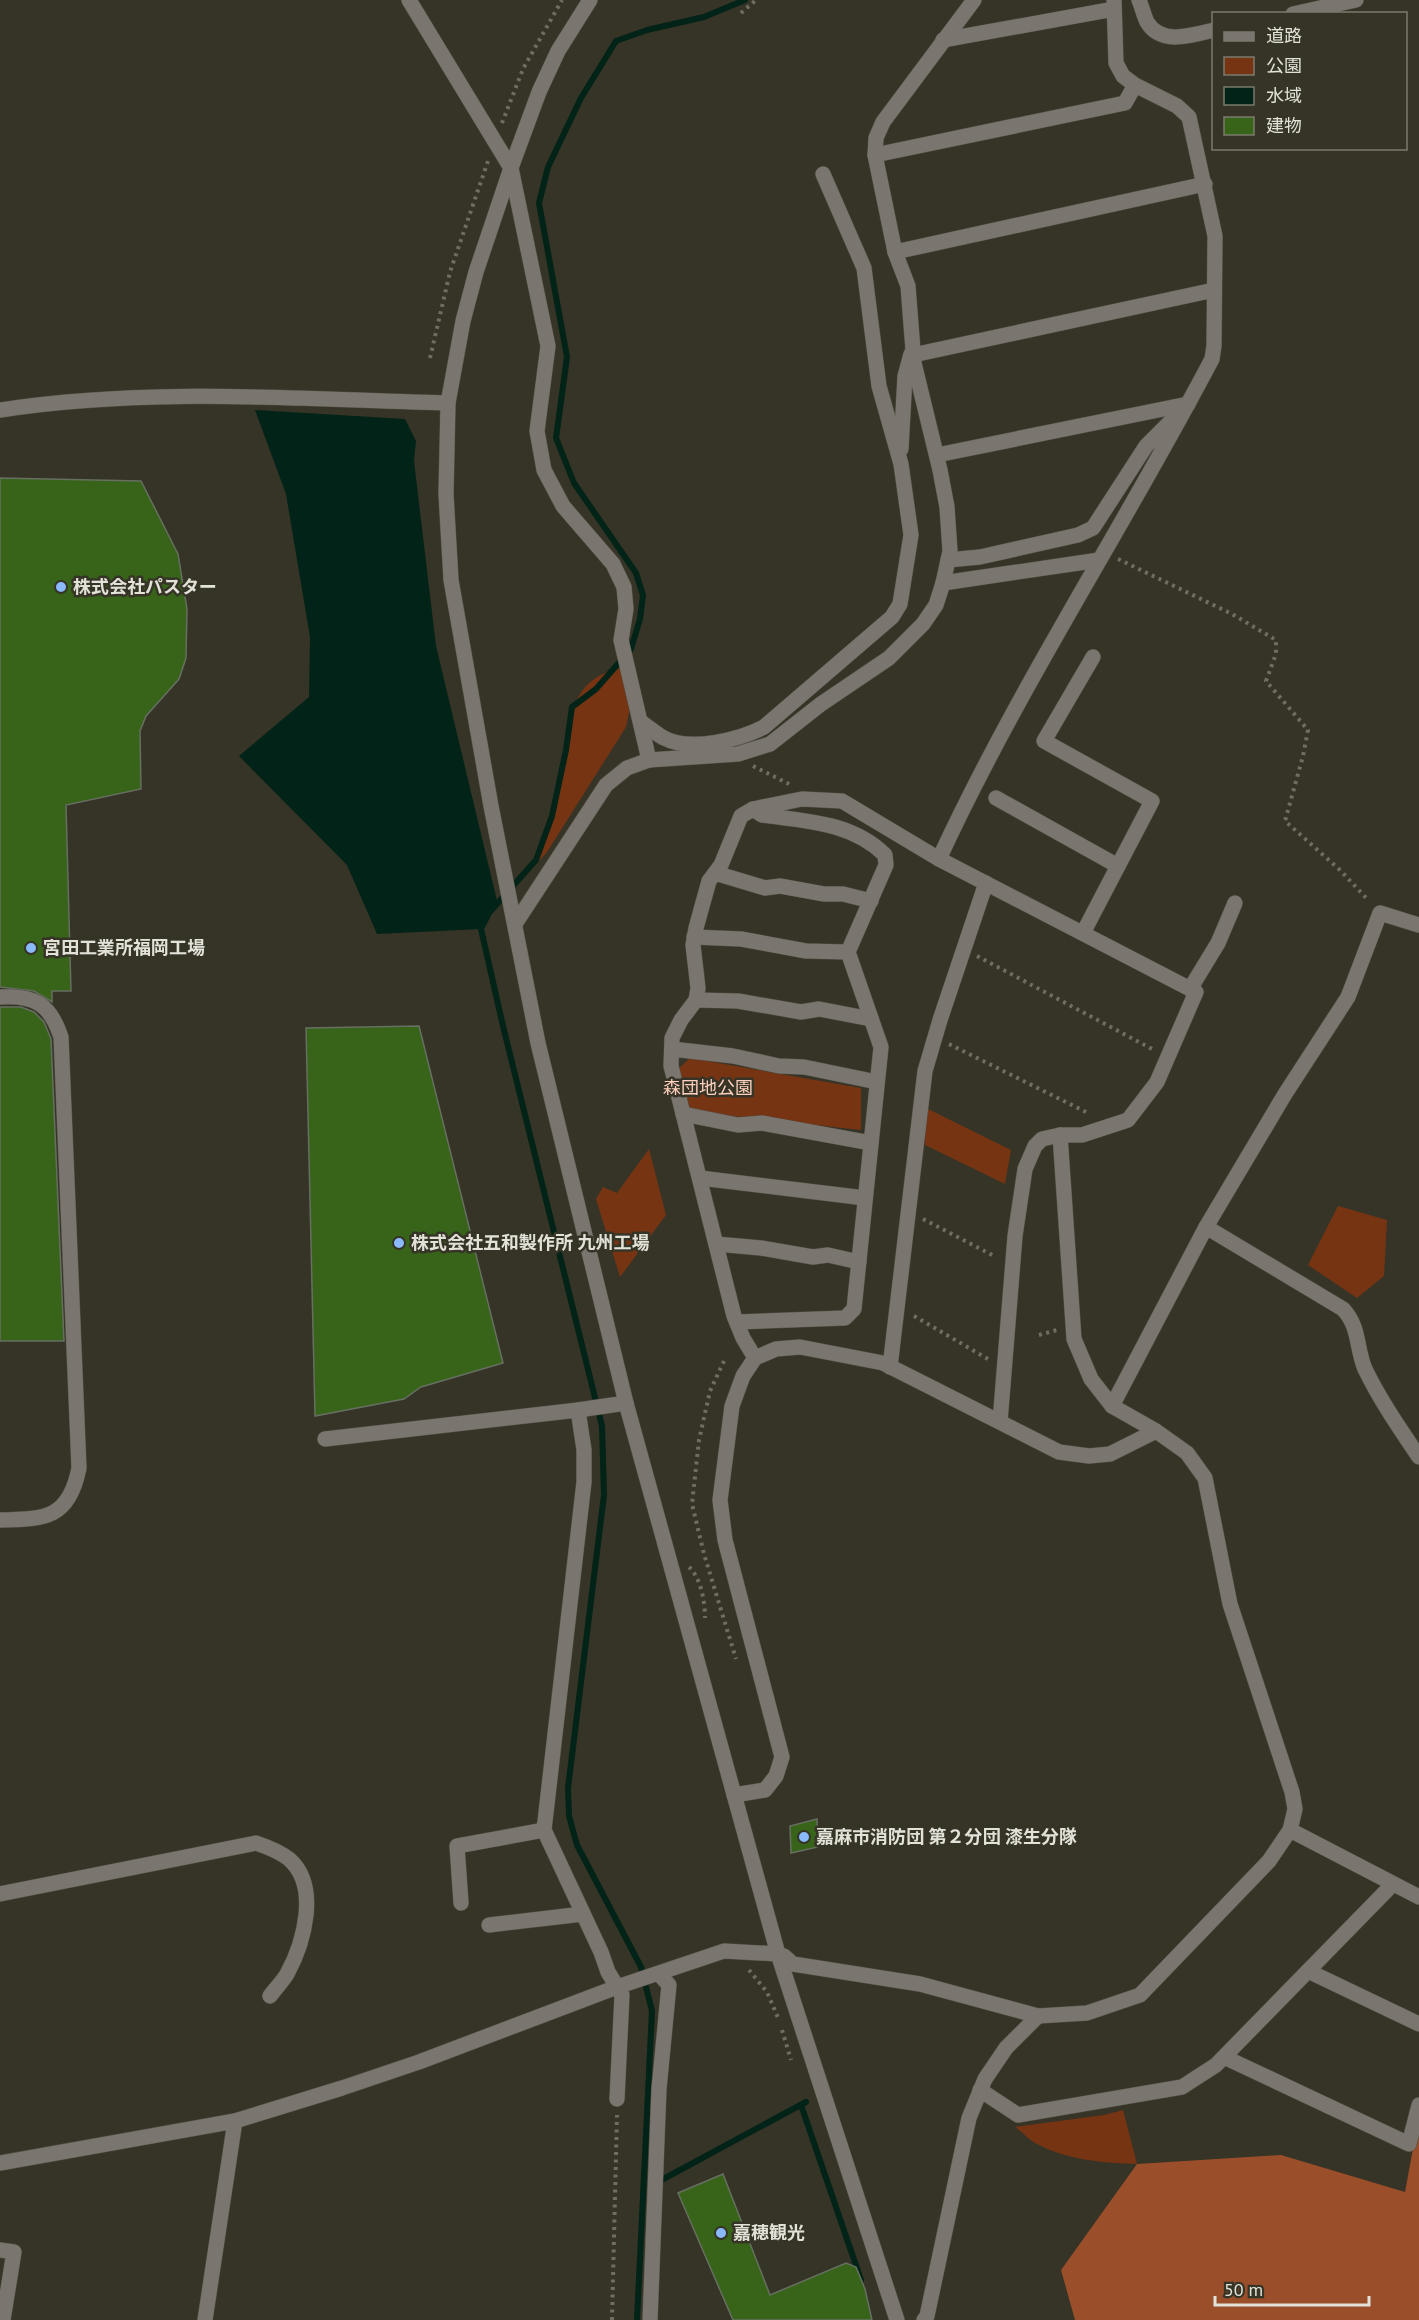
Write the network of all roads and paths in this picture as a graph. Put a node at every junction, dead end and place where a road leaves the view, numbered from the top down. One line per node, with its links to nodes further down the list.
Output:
1 (410, 0): 17 (street)
2 (562, 0): 14 (path)
3 (590, 0): 17 (street)
4 (756, 0): 10 (path)
5 (974, 0): 12 (street)
6 (1139, 0): 11 (street)
7 (1356, 0): 9 (street)
8 (1114, 5): 12 (street); 13 (street)
9 (1302, 12)
10 (741, 13)
11 (1212, 30)
12 (944, 40): 16 (street)
13 (1135, 85): 16 (street); 19 (street)
14 (499, 133)
15 (491, 154): 23 (path)
16 (875, 155): 20 (street)
17 (511, 168): 24 (street); 33 (street)
18 (823, 174): 28 (street)
19 (1204, 184): 20 (street); 21 (street)
20 (895, 252): 22 (street)
21 (1214, 290): 22 (street); 25 (street)
22 (913, 353): 27 (street); 28 (street)
23 (430, 358)
24 (448, 403): 26 (street); 46 (street)
25 (1188, 404): 27 (street); 29 (street); 30 (street)
26 (0, 410)
27 (937, 455): 30 (street)
28 (901, 464): 33 (street)
29 (1102, 556): 31 (street); 39 (street); 45 (path)
30 (948, 560): 31 (street)
31 (943, 583): 34 (street)
32 (1093, 657): 40 (street)
33 (641, 722): 35 (street)
34 (738, 754): 35 (street); 36 (path)
35 (649, 760): 46 (street)
36 (795, 787)
37 (996, 798): 40 (street)
38 (753, 809): 39 (street); 41 (street); 43 (street)
39 (939, 859): 42 (street)
40 (1118, 866): 48 (street)
41 (715, 873): 43 (street); 49 (street)
42 (986, 883): 48 (street); 50 (street)
43 (871, 901): 51 (street)
44 (1235, 903): 52 (street)
45 (1380, 913): 47 (street); 67 (street)
46 (513, 916): 77 (street)
47 (1419, 925)
48 (1083, 933): 52 (street)
49 (694, 937): 51 (street); 54 (street)
50 (964, 949): 56 (street); 58 (path)
51 (848, 952): 55 (street)
52 (1190, 989): 58 (street)
53 (0, 997): 84 (street)
54 (696, 1000): 55 (street); 57 (street)
55 (871, 1019): 59 (street)
56 (934, 1037): 61 (path); 66 (street)
57 (672, 1050): 59 (street); 60 (street)
58 (1168, 1058): 61 (street)
59 (877, 1083): 63 (street)
60 (683, 1114): 63 (street); 64 (street)
61 (1112, 1125): 62 (street)
62 (1060, 1135): 70 (street); 78 (street)
63 (871, 1143): 65 (street)
64 (700, 1178): 65 (street); 68 (street)
65 (865, 1198): 69 (street)
66 (909, 1211): 70 (path); 71 (street)
67 (1206, 1227): 78 (street); 83 (street)
68 (716, 1244): 69 (street); 72 (street)
69 (859, 1262): 72 (street)
70 (1012, 1266): 76 (street)
71 (897, 1307): 75 (street); 76 (path)
72 (737, 1322): 73 (street)
73 (755, 1358): 75 (street); 88 (street)
74 (724, 1361): 87 (path)
75 (890, 1367): 80 (street)
76 (1004, 1368): 80 (street)
77 (626, 1403): 79 (street); 88 (street)
78 (1112, 1406): 81 (street)
79 (578, 1410): 82 (street); 89 (street)
80 (1000, 1422): 81 (street)
81 (1156, 1431): 90 (street)
82 (325, 1439)
83 (1419, 1457)
84 (0, 1520)
85 (682, 1560): 86 (path)
86 (706, 1628)
87 (737, 1661)
88 (734, 1796): 97 (street)
89 (544, 1830): 94 (street); 95 (street)
90 (1290, 1830): 91 (street); 103 (street)
91 (1393, 1884): 93 (street); 99 (street)
92 (0, 1894): 102 (street)
93 (1419, 1897)
94 (461, 1903)
95 (583, 1914): 96 (street); 101 (street)
96 (489, 1925)
97 (778, 1954): 100 (street); 103 (street); 118 (street)
98 (745, 1965): 106 (path)
99 (1308, 1971): 104 (street); 105 (street)
100 (659, 1974): 101 (street); 117 (street)
101 (617, 1987): 108 (street); 110 (street)
102 (270, 1996)
103 (1038, 2016): 107 (street)
104 (1419, 2024)
105 (1224, 2057): 107 (street); 109 (street)
106 (795, 2069)
107 (980, 2090): 113 (street)
108 (617, 2099): 116 (path)
109 (1419, 2104)
110 (235, 2121): 111 (street); 115 (street)
111 (0, 2163)
112 (0, 2250): 114 (street)
113 (928, 2319)
114 (3, 2320)
115 (205, 2320)
116 (612, 2320)
117 (650, 2320)
118 (897, 2320)

